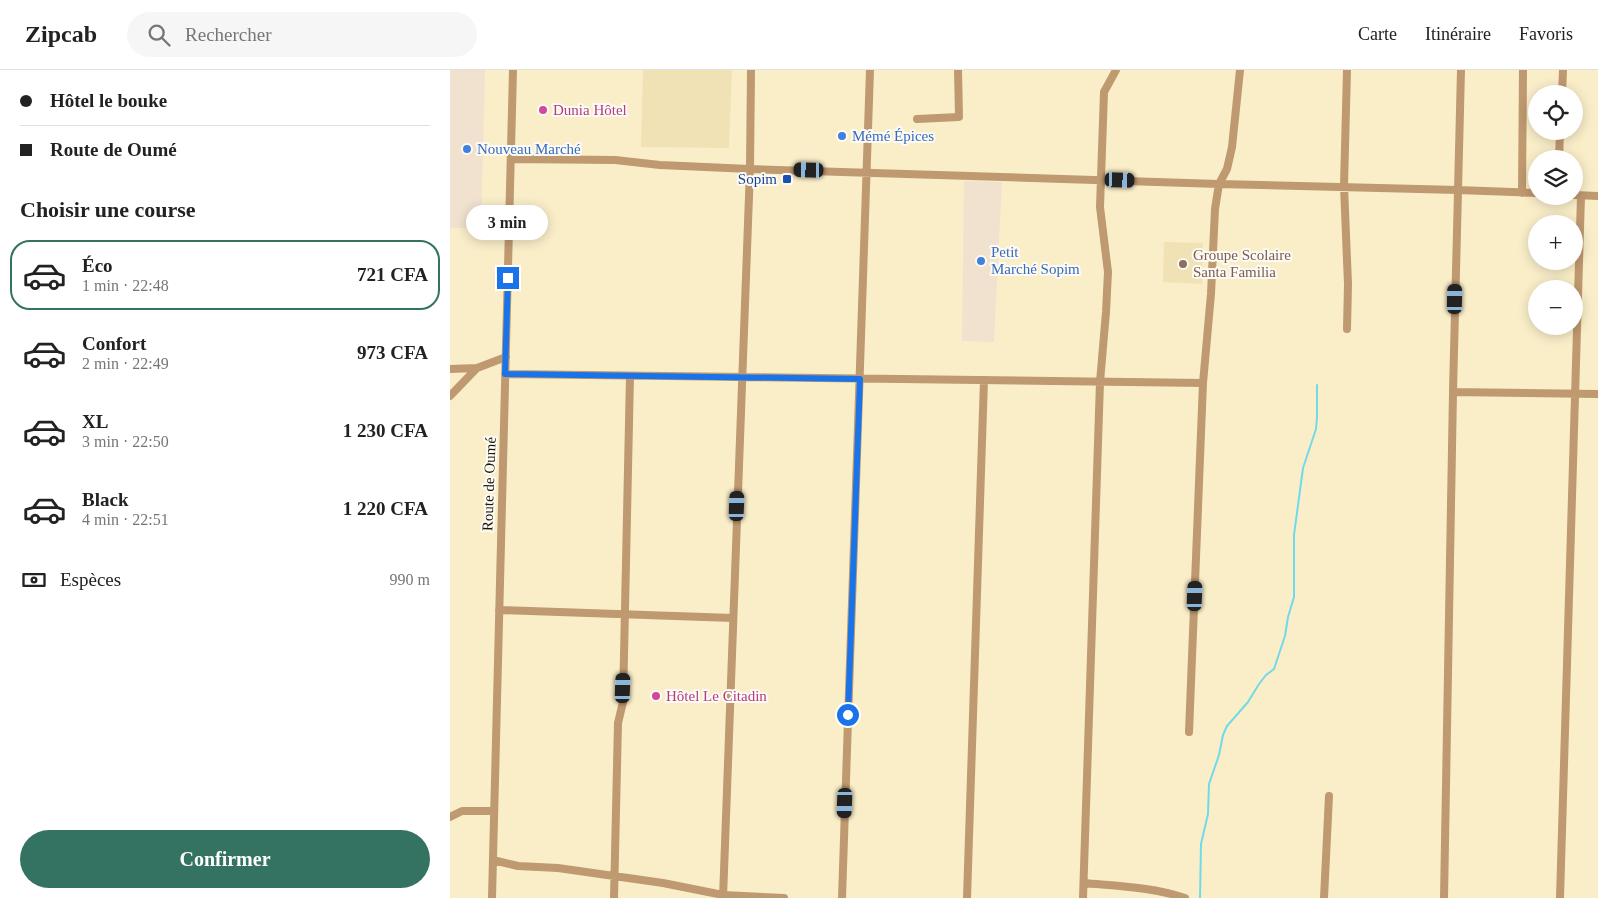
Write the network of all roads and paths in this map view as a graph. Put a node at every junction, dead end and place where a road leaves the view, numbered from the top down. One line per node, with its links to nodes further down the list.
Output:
1 (513, 70): 13 (street, Route de Oumé)
2 (751, 70): 14 (street)
3 (870, 70): 15 (street)
4 (958, 70): 12 (street)
5 (1116, 70): 16 (street)
6 (1240, 70): 17 (street)
7 (1347, 70): 18 (street)
8 (1462, 70): 19 (street)
9 (1523, 70): 20 (street)
10 (1562, 70): 11 (street)
11 (1562, 85)
12 (917, 119)
13 (511, 159): 14 (street); 26 (street, Route de Oumé)
14 (750, 169): 15 (street); 31 (street)
15 (868, 172): 16 (street); 32 (street)
16 (1101, 179): 17 (street); 34 (street)
17 (1219, 184): 18 (street); 35 (street)
18 (1344, 186): 19 (street); 25 (street)
19 (1458, 190): 20 (street); 36 (street)
20 (1522, 193): 21 (street)
21 (1528, 193)
22 (1583, 196): 23 (street)
23 (1598, 196)
24 (1578, 205): 37 (street)
25 (1347, 329)
26 (506, 357): 27 (street); 29 (street, Route de Oumé)
27 (477, 368): 28 (street); 39 (street)
28 (450, 369)
29 (505, 374): 30 (street); 40 (street, Route de Oumé)
30 (630, 376): 31 (street); 41 (street)
31 (742, 377): 32 (street); 42 (street)
32 (860, 379): 33 (street); 54 (street)
33 (984, 380): 34 (street); 55 (street)
34 (1100, 382): 35 (street); 49 (street)
35 (1203, 383): 43 (street)
36 (1453, 392): 37 (street); 59 (street)
37 (1576, 393): 38 (street); 60 (street)
38 (1598, 394)
39 (450, 396)
40 (499, 610): 41 (street); 45 (street, Route de Oumé)
41 (625, 614): 42 (street); 48 (street)
42 (733, 618): 50 (street)
43 (1190, 732)
44 (1329, 796): 58 (street)
45 (494, 811): 46 (street); 47 (street, Route de Oumé)
46 (450, 817)
47 (493, 860): 48 (street); 51 (street, Route de Oumé)
48 (614, 876): 50 (street); 52 (street)
49 (1084, 883): 56 (street); 57 (street)
50 (723, 897): 53 (street)
51 (492, 898)
52 (614, 898)
53 (784, 898)
54 (842, 898)
55 (967, 898)
56 (1083, 898)
57 (1185, 898)
58 (1324, 898)
59 (1444, 898)
60 (1560, 898)

